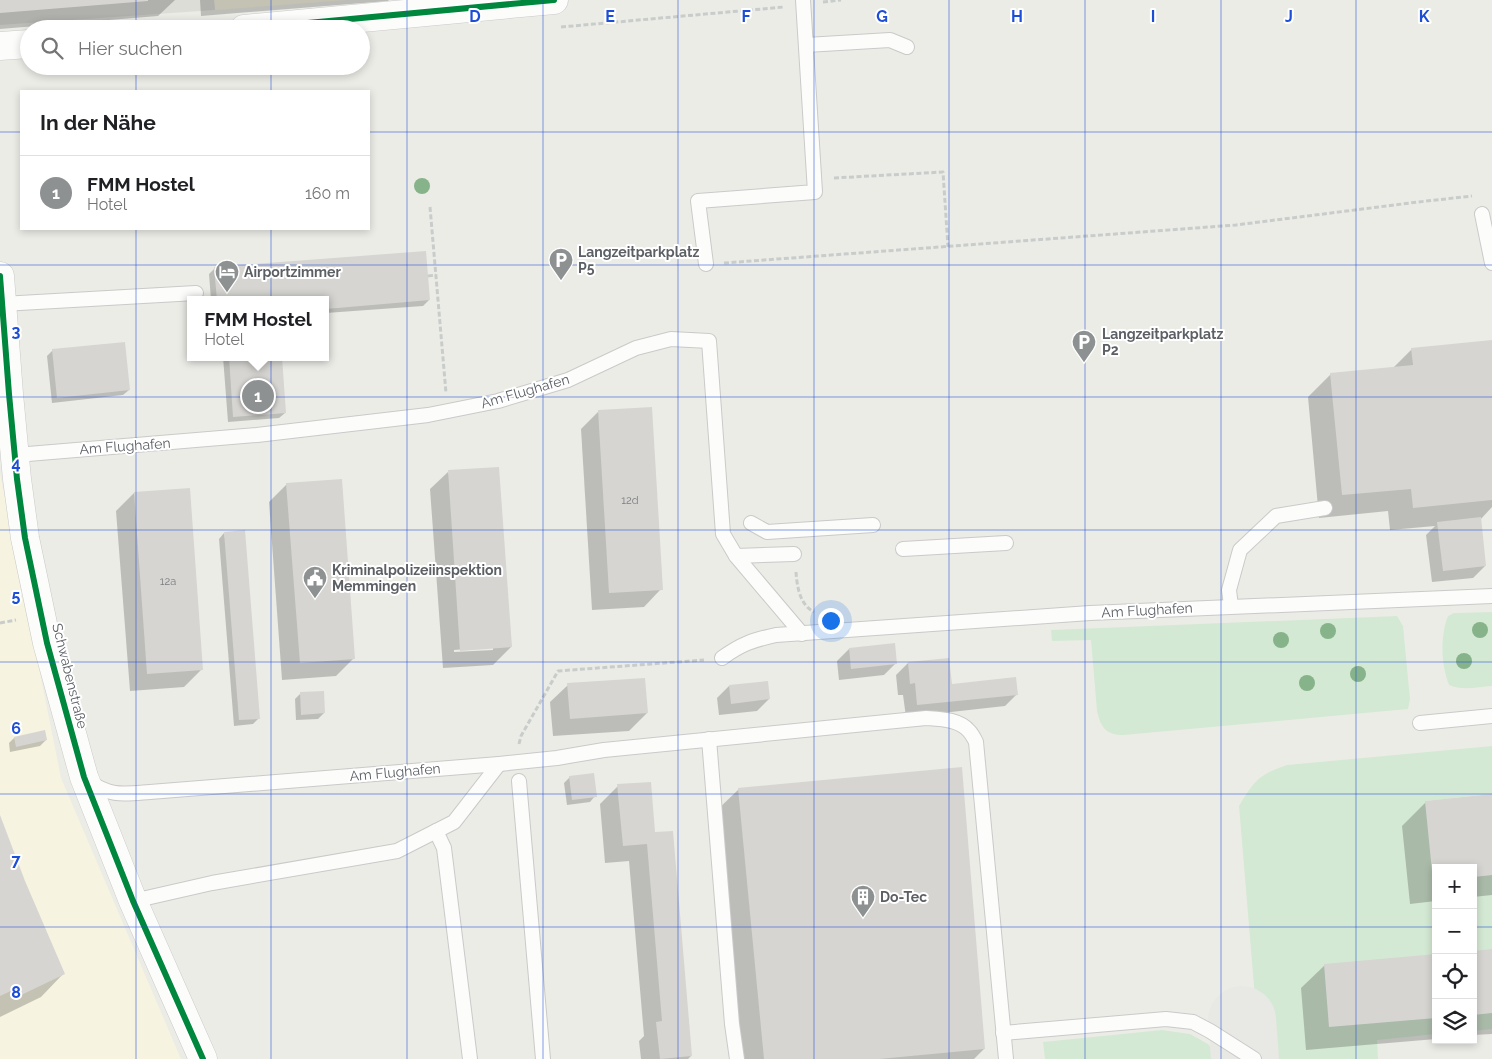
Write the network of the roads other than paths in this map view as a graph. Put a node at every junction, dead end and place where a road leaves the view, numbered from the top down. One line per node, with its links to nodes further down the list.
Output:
1 (554, 0): 3 (street)
2 (803, 3): 6 (lane)
3 (451, 5): 4 (street)
4 (322, 20)
5 (20, 45): 7 (street)
6 (806, 45): 8 (lane); 11 (lane)
7 (0, 46)
8 (907, 47)
9 (1482, 214): 10 (lane)
10 (1492, 263)
11 (706, 264)
12 (0, 276): 14 (street, Schwabenstraße)
13 (196, 293): 14 (lane)
14 (2, 304): 15 (street, Schwabenstraße)
15 (4, 394): 16 (street, Schwabenstraße)
16 (16, 455): 23 (lane, Am Flughafen); 32 (street, Schwabenstraße)
17 (1325, 508): 25 (lane)
18 (751, 523): 19 (lane)
19 (873, 525)
20 (1006, 543): 21 (lane)
21 (903, 549)
22 (794, 554): 23 (lane)
23 (736, 556): 26 (lane, Am Flughafen)
24 (1492, 596): 25 (lane, Am Flughafen)
25 (1230, 606): 26 (lane, Am Flughafen)
26 (802, 634): 27 (lane, Am Flughafen)
27 (717, 659)
28 (1492, 716): 29 (lane)
29 (1420, 722)
30 (709, 739): 31 (lane, Am Flughafen); 36 (lane, Am Flughafen); 40 (lane)
31 (499, 764): 32 (lane, Am Flughafen); 34 (lane)
32 (84, 777): 35 (street, Schwabenstraße)
33 (519, 781): 39 (lane)
34 (436, 831): 35 (lane); 38 (lane)
35 (133, 901): 37 (street, Schwabenstraße)
36 (1003, 1033): 41 (lane, Am Flughafen); 42 (lane)
37 (203, 1059)
38 (470, 1059)
39 (543, 1059)
40 (737, 1059)
41 (1006, 1059)
42 (1254, 1059)

